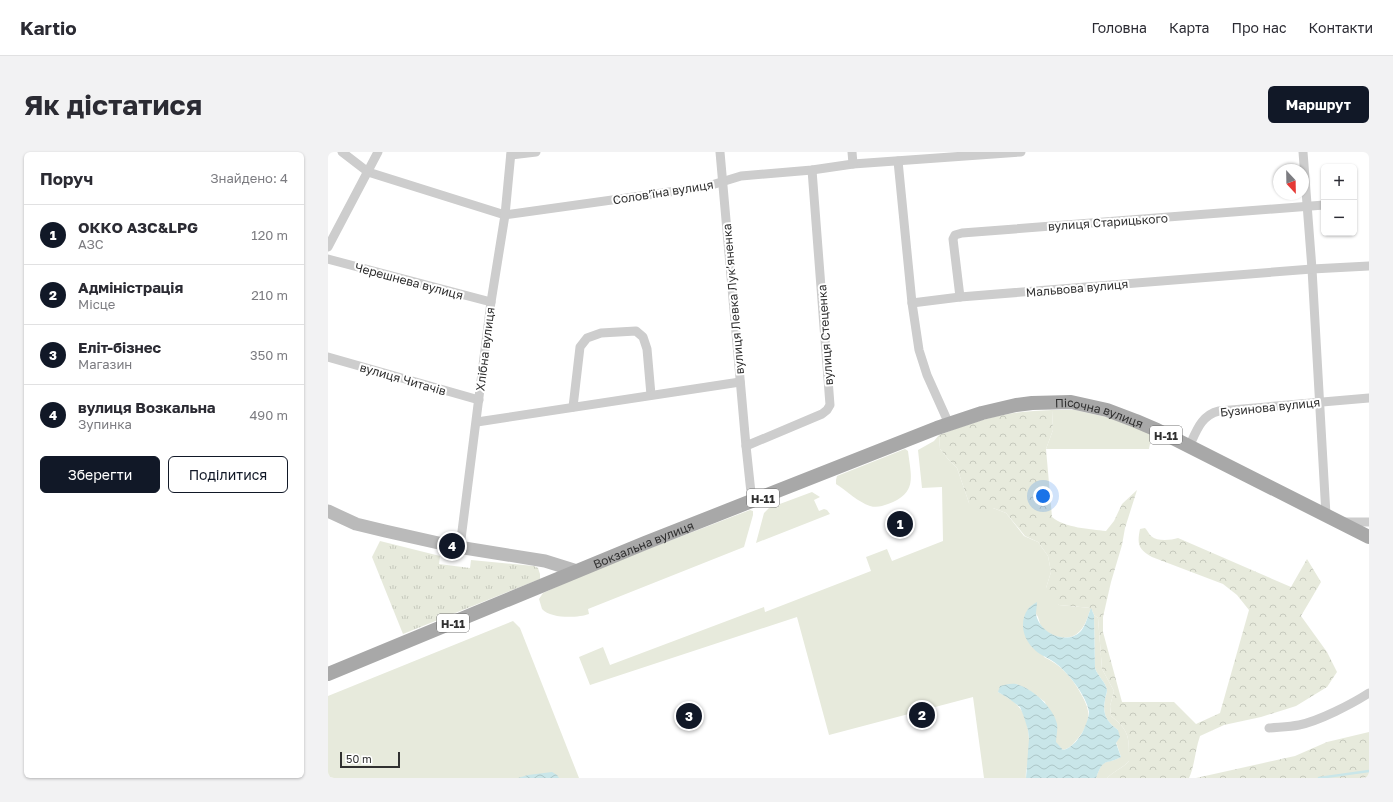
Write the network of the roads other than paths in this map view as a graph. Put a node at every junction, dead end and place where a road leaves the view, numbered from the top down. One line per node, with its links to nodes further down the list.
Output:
1 (342, 152): 12 (street, Соловʼїна вулиця)
2 (378, 152): 12 (street)
3 (536, 152): 8 (street)
4 (720, 152): 13 (street, вулиця Левка Лукʼяненка)
5 (852, 152): 10 (street)
6 (1021, 152): 9 (street, Соловʼїна вулиця)
7 (1303, 152): 15 (street)
8 (511, 154): 16 (street, Хлібна вулиця)
9 (898, 161): 10 (street, Соловʼїна вулиця); 23 (street)
10 (854, 164): 11 (street, Соловʼїна вулиця)
11 (812, 170): 13 (street, Соловʼїна вулиця); 33 (street, вулиця Стеценка)
12 (368, 172): 16 (street, Соловʼїна вулиця); 17 (street)
13 (723, 182): 16 (street, Соловʼїна вулиця); 25 (street, вулиця Левка Лукʼяненка)
14 (1321, 205): 15 (street, вулиця Старицького)
15 (1306, 207): 20 (street); 21 (street, вулиця Старицького)
16 (505, 215): 22 (street, Хлібна вулиця)
17 (328, 247)
18 (328, 259): 22 (street, Черешнева вулиця)
19 (1369, 266): 20 (street, Мальвова вулиця)
20 (1312, 269): 21 (street, Мальвова вулиця); 29 (street)
21 (960, 298): 23 (street, Мальвова вулиця)
22 (491, 302): 28 (street, Хлібна вулиця)
23 (912, 303): 32 (street)
24 (328, 357): 28 (street, вулиця Читачів)
25 (740, 382): 26 (street); 33 (street, вулиця Левка Лукʼяненка)
26 (651, 395): 30 (street); 30 (street)
27 (1369, 398): 29 (street, Бузинова вулиця)
28 (479, 400): 31 (street, Хлібна вулиця)
29 (1320, 401): 34 (street, Бузинова вулиця); 37 (street)
30 (573, 407): 31 (street)
31 (477, 422): 41 (street, Хлібна вулиця)
32 (949, 424): 34 (main road, Пісочна вулиця / Н-11); 35 (main road, Вокзальна вулиця / Н-11)
33 (746, 446): 35 (street, вулиця Левка Лукʼяненка)
34 (1189, 447): 37 (main road, Пісочна вулиця / Н-11)
35 (752, 502): 42 (main road, Вокзальна вулиця / Н-11)
36 (328, 511): 41 (street, Вокзальна вулиця)
37 (1326, 515): 38 (main road, Пісочна вулиця / Н-11)
38 (1340, 522): 39 (street); 40 (main road, Пісочна вулиця / Н-11)
39 (1369, 522)
40 (1369, 537)
41 (460, 547): 42 (street, Вокзальна вулиця)
42 (577, 571): 43 (main road, Н-11)
43 (328, 674)
44 (1369, 693): 45 (street)
45 (1268, 728)

